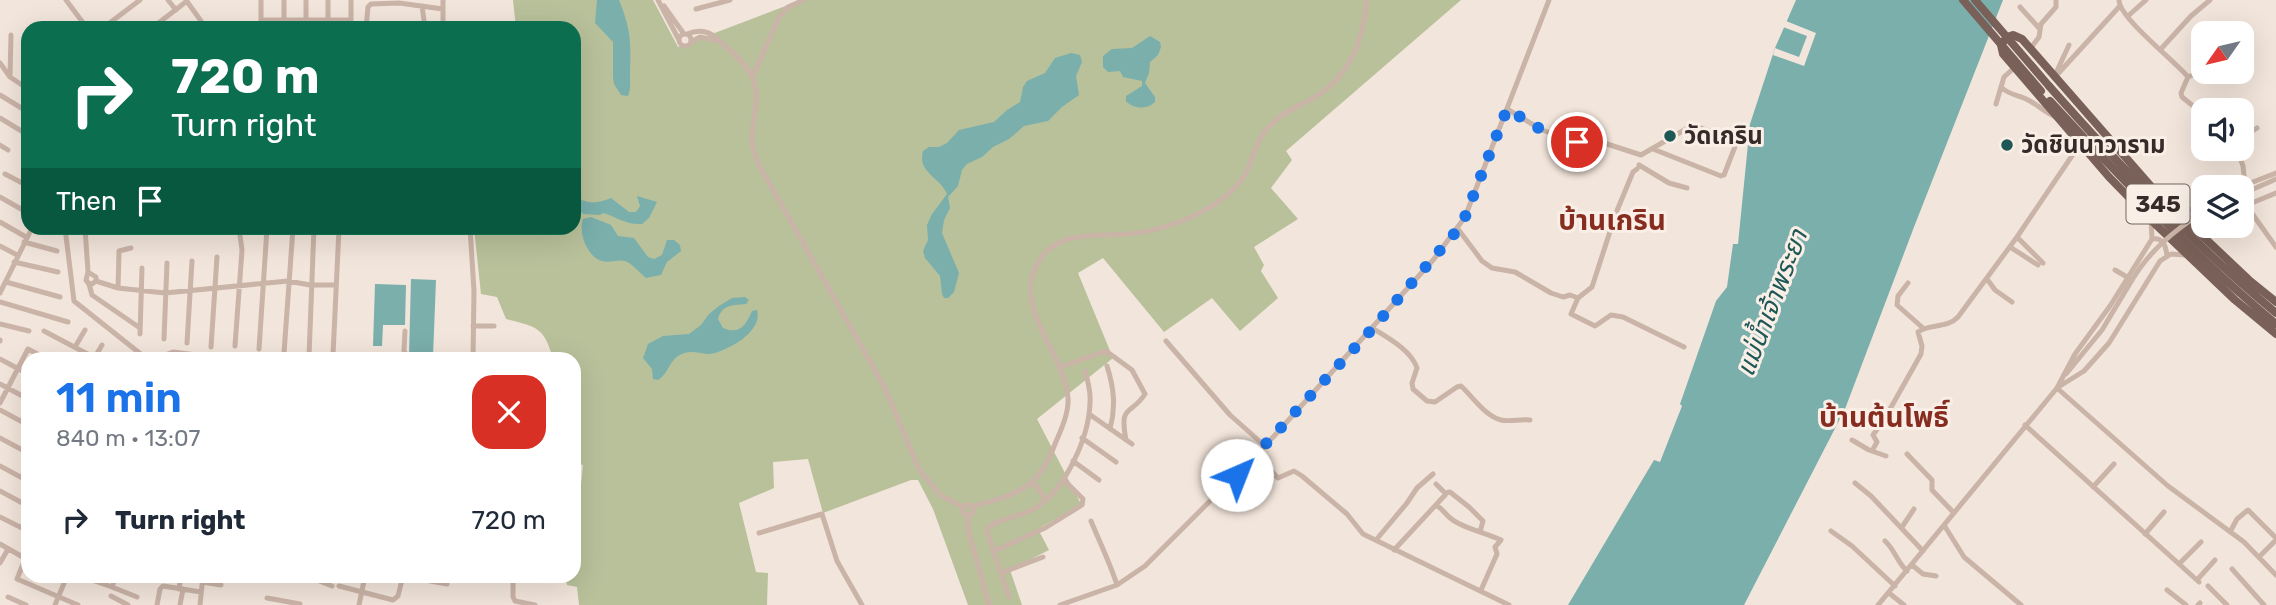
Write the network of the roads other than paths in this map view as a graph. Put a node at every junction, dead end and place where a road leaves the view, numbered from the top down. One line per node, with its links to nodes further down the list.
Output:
1 (66, 0): 34 (street)
2 (168, 0): 27 (street)
3 (187, 0): 27 (street); 37 (street)
4 (261, 0): 29 (street)
5 (284, 0): 30 (street)
6 (306, 0): 31 (street)
7 (328, 0): 32 (street)
8 (351, 0): 33 (street)
9 (443, 0): 25 (street)
10 (659, 0): 42 (street); 44 (street)
11 (730, 0): 26 (street)
12 (804, 0): 56 (street)
13 (1367, 0): 181 (street)
14 (1549, 0): 64 (street)
15 (1963, 0): 59 (main road, 345, bridge)
16 (1975, 0): 59 (main road, 345, bridge)
17 (2056, 0): 41 (street)
18 (2146, 0): 28 (street)
19 (2210, 0): 22 (street)
20 (136, 1): 35 (street)
21 (2119, 3): 28 (street); 53 (street)
22 (2202, 3): 49 (street)
23 (422, 6): 25 (street); 38 (street); 39 (street)
24 (2020, 7): 41 (street)
25 (443, 9): 40 (street)
26 (696, 9)
27 (176, 10): 36 (street)
28 (2128, 16): 49 (street)
29 (261, 20): 30 (street)
30 (284, 20): 31 (street)
31 (306, 20): 32 (street)
32 (328, 20): 33 (street)
33 (351, 20)
34 (82, 21)
35 (112, 21)
36 (161, 21)
37 (201, 21)
38 (367, 21)
39 (424, 21)
40 (443, 21)
41 (2039, 28): 48 (street)
42 (685, 34): 44 (street); 45 (street); 46 (street)
43 (11, 35): 55 (street)
44 (679, 40): 45 (street)
45 (690, 42): 46 (street)
46 (721, 42): 56 (street)
47 (2069, 45): 53 (street)
48 (2030, 49): 51 (main road); 53 (main road)
49 (2160, 50): 54 (street)
50 (0, 63): 55 (street)
51 (2014, 68): 58 (street); 66 (main road)
52 (2191, 75): 54 (street)
53 (2054, 76): 84 (main road)
54 (2188, 76): 62 (street)
55 (10, 77): 57 (street)
56 (752, 78): 225 (street)
57 (21, 84)
58 (2002, 88): 61 (street); 66 (street)
59 (2045, 89): 75 (main road, 345)
60 (0, 95): 63 (street)
61 (1996, 104)
62 (2191, 104)
63 (21, 108)
64 (1507, 109): 74 (street); 98 (street)
65 (0, 118): 69 (street)
66 (2059, 119): 70 (main road)
67 (2258, 128): 68 (street)
68 (2254, 130)
69 (21, 131)
70 (2080, 144): 90 (main road); 108 (street)
71 (0, 145): 73 (street)
72 (1653, 149): 72 (street); 74 (street)
73 (8, 150)
74 (1641, 155): 76 (street)
75 (2114, 165): 84 (main road); 90 (main road); 148 (main road, 345); 151 (main road, 345)
76 (1638, 167): 82 (street); 89 (street); 144 (street)
77 (2276, 173): 80 (street)
78 (5, 174): 81 (street)
79 (2276, 179): 83 (street)
80 (2254, 181)
81 (21, 182)
82 (1687, 187)
83 (2254, 189)
84 (2155, 191): 88 (main road)
85 (2276, 193): 87 (street)
86 (0, 197): 91 (street)
87 (2254, 202)
88 (2167, 203): 92 (street); 111 (main road)
89 (1622, 206)
90 (2138, 207): 95 (main road)
91 (21, 209)
92 (2190, 210): 93 (street)
93 (2191, 214)
94 (2254, 219): 114 (street)
95 (2151, 220): 110 (street); 117 (main road)
96 (2191, 220): 127 (street, bridge)
97 (0, 222): 109 (street)
98 (1458, 229): 144 (street); 154 (street)
99 (28, 235): 109 (street)
100 (66, 235): 172 (street)
101 (85, 235): 131 (street)
102 (240, 235): 133 (street)
103 (266, 235): 130 (street)
104 (292, 235): 128 (street)
105 (314, 235): 134 (street)
106 (339, 235): 135 (street)
107 (470, 235): 152 (street)
108 (2017, 237): 113 (street); 113 (street)
109 (25, 239): 116 (street); 120 (street)
110 (2152, 239): 118 (street); 127 (street)
111 (2207, 240): 147 (main road)
112 (0, 246): 120 (street)
113 (2010, 247): 126 (street)
114 (2276, 247)
115 (131, 248): 137 (street)
116 (57, 251)
117 (2185, 255): 118 (street); 160 (main road)
118 (2167, 256): 187 (street)
119 (217, 257): 136 (street)
120 (16, 259): 125 (street); 129 (street)
121 (192, 261): 138 (street)
122 (167, 263): 141 (street)
123 (142, 268): 139 (street)
124 (2115, 270): 127 (street)
125 (58, 272)
126 (1987, 279): 146 (street); 155 (street)
127 (2130, 279): 142 (street)
128 (288, 281): 130 (street); 134 (street); 173 (street)
129 (6, 282): 140 (street); 143 (street)
130 (263, 282): 133 (street); 169 (street)
131 (93, 283): 137 (street); 139 (street)
132 (1908, 283): 155 (street)
133 (239, 284): 136 (street); 165 (street)
134 (310, 285): 135 (street); 174 (street)
135 (336, 285): 175 (street)
136 (214, 287): 138 (street); 167 (street)
137 (118, 288): 139 (street)
138 (190, 290): 141 (street); 163 (street)
139 (141, 291): 141 (street)
140 (0, 293)
141 (165, 293): 161 (street)
142 (2121, 295): 185 (street); 185 (street)
143 (60, 297)
144 (1578, 298): 168 (street)
145 (0, 302): 149 (street)
146 (2012, 302)
147 (2276, 302)
148 (2276, 313)
149 (68, 322)
150 (0, 324): 157 (street)
151 (2276, 324)
152 (473, 326): 153 (street); 177 (street)
153 (494, 326)
154 (1373, 328): 195 (street); 202 (street)
155 (1923, 328): 194 (street)
156 (85, 330): 166 (street)
157 (29, 331)
158 (44, 331): 166 (street)
159 (405, 331): 176 (street)
160 (2276, 334)
161 (164, 339)
162 (1166, 341): 202 (street)
163 (187, 344)
164 (102, 345): 171 (street)
165 (235, 346)
166 (75, 347): 170 (street)
167 (211, 347)
168 (1684, 347)
169 (259, 349)
170 (85, 352)
171 (99, 352)
172 (138, 352)
173 (284, 352)
174 (309, 352)
175 (333, 352)
176 (404, 352)
177 (473, 352)
178 (0, 359): 182 (street)
179 (21, 363): 182 (street)
180 (1107, 366): 198 (street)
181 (1060, 367): 198 (street); 216 (street)
182 (18, 369): 183 (street); 188 (street)
183 (21, 370)
184 (1085, 371): 193 (street)
185 (2064, 377): 187 (street)
186 (0, 384): 188 (street)
187 (2057, 388): 197 (street); 238 (street)
188 (8, 389): 189 (street); 190 (street)
189 (21, 396)
190 (0, 403)
191 (0, 410): 196 (street)
192 (1874, 410): 194 (street)
193 (1089, 414): 198 (street); 200 (street)
194 (1885, 418): 204 (street)
195 (1530, 420)
196 (21, 421)
197 (2025, 425): 219 (street); 229 (street)
198 (1110, 429)
199 (0, 438): 203 (street)
200 (1082, 438): 208 (street); 209 (street)
201 (1852, 440): 204 (street)
202 (1265, 446): 206 (street)
203 (21, 449)
204 (1872, 451): 207 (street)
205 (1907, 454): 229 (street)
206 (1256, 455): 242 (street); 276 (street)
207 (1886, 456)
208 (1073, 461): 214 (street); 215 (street)
209 (1116, 463)
210 (2114, 464): 219 (street)
211 (0, 466): 213 (street)
212 (1433, 474): 242 (street)
213 (21, 477)
214 (1063, 479): 222 (street); 248 (street)
215 (1099, 480)
216 (1032, 482): 222 (street); 226 (street)
217 (1855, 483): 234 (street)
218 (1436, 484): 221 (street)
219 (2093, 487): 240 (street)
220 (0, 491): 223 (street)
221 (1446, 493): 224 (street); 236 (street)
222 (1046, 500): 248 (street)
223 (21, 502)
224 (1436, 505): 236 (street); 247 (street)
225 (963, 507): 226 (street); 230 (street)
226 (972, 507): 230 (street)
227 (1914, 509): 234 (street)
228 (2164, 512): 240 (street)
229 (1954, 513): 233 (street)
230 (967, 516): 303 (street)
231 (0, 517): 235 (street)
232 (1091, 521): 276 (street)
233 (1944, 525): 249 (street); 308 (street)
234 (1902, 527): 249 (street)
235 (21, 528)
236 (1480, 531): 281 (street)
237 (1831, 531): 277 (street)
238 (2230, 532): 241 (street); 252 (street)
239 (760, 533): 302 (street)
240 (2145, 534): 255 (street)
241 (2276, 539): 252 (street)
242 (1376, 540): 247 (street)
243 (1885, 541): 258 (street)
244 (2201, 542): 255 (street)
245 (0, 544): 246 (street)
246 (8, 549): 250 (street); 254 (street)
247 (1394, 550): 281 (street)
248 (994, 551): 259 (street)
249 (1923, 551): 256 (street)
250 (21, 557)
251 (1043, 557): 259 (street)
252 (2259, 557): 260 (street)
253 (2215, 560): 255 (street)
254 (0, 563)
255 (2179, 564)
256 (1912, 565): 258 (street); 261 (street)
257 (2232, 569): 311 (street)
258 (1907, 571): 277 (street)
259 (1001, 573): 290 (street)
260 (2276, 575)
261 (1936, 576)
262 (27, 583): 286 (street)
263 (64, 583): 286 (street)
264 (100, 583): 279 (street)
265 (113, 583): 279 (street)
266 (181, 583): 280 (street)
267 (202, 583): 283 (street)
268 (215, 583): 275 (street)
269 (364, 583): 284 (street)
270 (401, 583): 284 (street)
271 (441, 583): 274 (street)
272 (513, 583): 301 (street)
273 (326, 584): 284 (street)
274 (447, 584)
275 (221, 585)
276 (1118, 585): 304 (street)
277 (1895, 586): 285 (street)
278 (2208, 586): 310 (street)
279 (112, 587): 289 (street)
280 (181, 589): 283 (street); 297 (street); 298 (street)
281 (1481, 590): 305 (street)
282 (2167, 590): 309 (street)
283 (201, 592): 299 (street)
284 (362, 592): 300 (street)
285 (1889, 593): 306 (street); 307 (street)
286 (58, 596): 295 (street); 296 (street)
287 (111, 596): 292 (street)
288 (8, 597): 294 (street)
289 (137, 597)
290 (1009, 597)
291 (267, 598): 293 (street)
292 (124, 604)
293 (300, 604)
294 (26, 605)
295 (55, 605)
296 (78, 605)
297 (157, 605)
298 (180, 605)
299 (201, 605)
300 (359, 605)
301 (535, 605)
302 (862, 605)
303 (989, 605)
304 (1060, 605)
305 (1509, 605)
306 (1878, 605)
307 (1904, 605)
308 (2021, 605)
309 (2186, 605)
310 (2227, 605)
311 (2264, 605)

